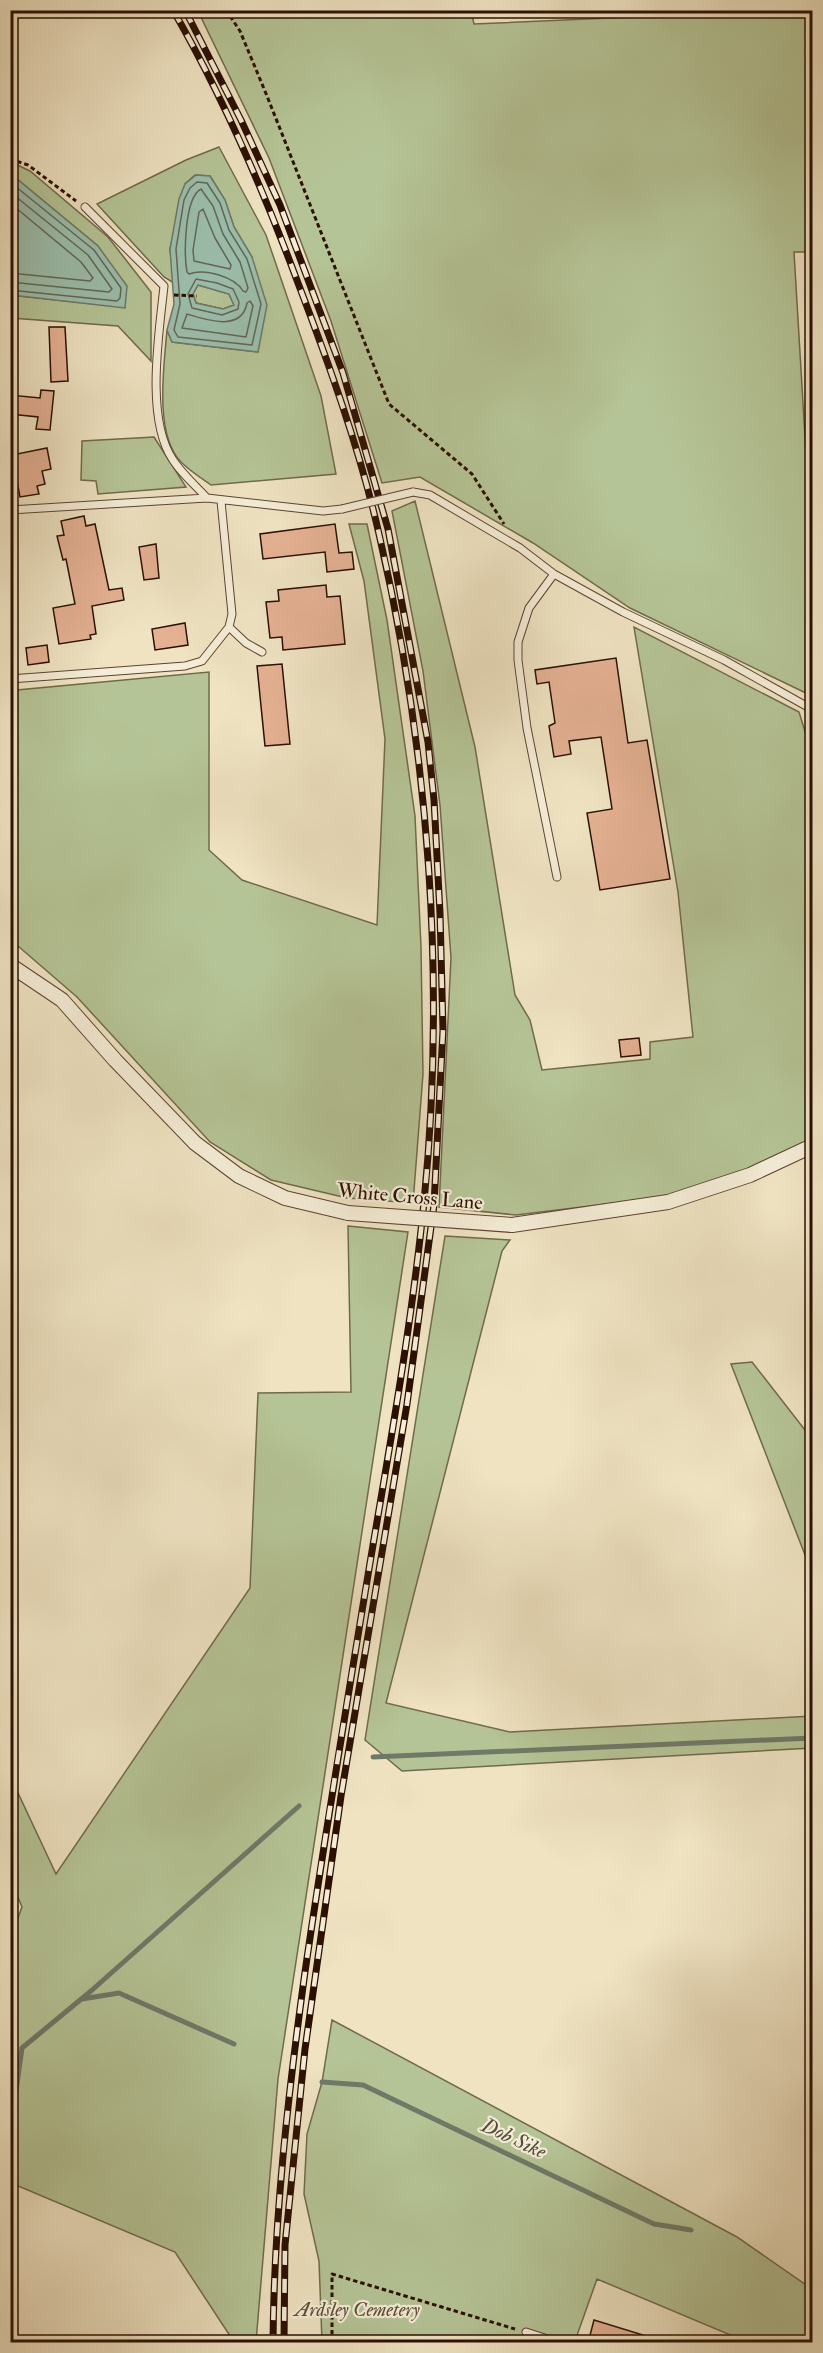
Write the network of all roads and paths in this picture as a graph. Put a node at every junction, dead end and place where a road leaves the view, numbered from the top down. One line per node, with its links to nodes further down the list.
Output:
1 (226, 10): 9 (path)
2 (10, 159): 3 (path)
3 (85, 207): 6 (lane)
4 (173, 295): 5 (path)
5 (196, 296)
6 (207, 498): 7 (lane); 8 (lane)
7 (221, 501): 9 (lane, bridge); 12 (lane)
8 (10, 510)
9 (520, 548): 10 (lane)
10 (554, 574): 16 (lane); 17 (lane)
11 (10, 588): 14 (street)
12 (229, 627): 13 (lane); 15 (lane)
13 (262, 652)
14 (10, 657)
15 (10, 679)
16 (813, 719)
17 (557, 877)
18 (10, 965): 19 (street, White Cross Lane, bridge)
19 (813, 1146)
20 (525, 2332): 21 (path); 22 (lane)
21 (332, 2343)
22 (557, 2343)

